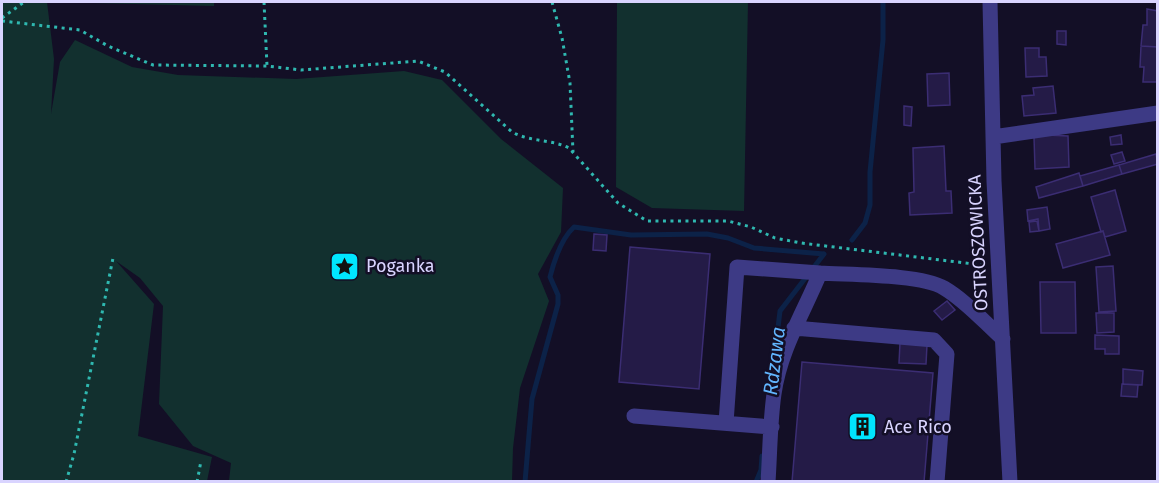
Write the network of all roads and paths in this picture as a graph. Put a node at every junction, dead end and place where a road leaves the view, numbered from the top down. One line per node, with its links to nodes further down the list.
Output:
1 (24, 2): 5 (path)
2 (264, 2): 6 (path)
3 (552, 2): 9 (path)
4 (990, 2): 8 (street, OSTROSZOWICKA)
5 (2, 20): 6 (path)
6 (267, 66): 9 (path)
7 (1158, 113): 8 (street)
8 (993, 137): 11 (street, OSTROSZOWICKA)
9 (573, 152): 11 (path)
10 (113, 258): 19 (path)
11 (998, 268): 14 (street, OSTROSZOWICKA)
12 (820, 273): 13 (street); 14 (street); 16 (street)
13 (794, 328): 17 (street); 22 (street)
14 (1003, 339): 23 (street, OSTROSZOWICKA)
15 (634, 416): 16 (street)
16 (726, 423): 17 (street)
17 (772, 427): 21 (street)
18 (201, 461): 20 (path)
19 (66, 482)
20 (197, 482)
21 (768, 482)
22 (937, 482)
23 (1010, 482)

